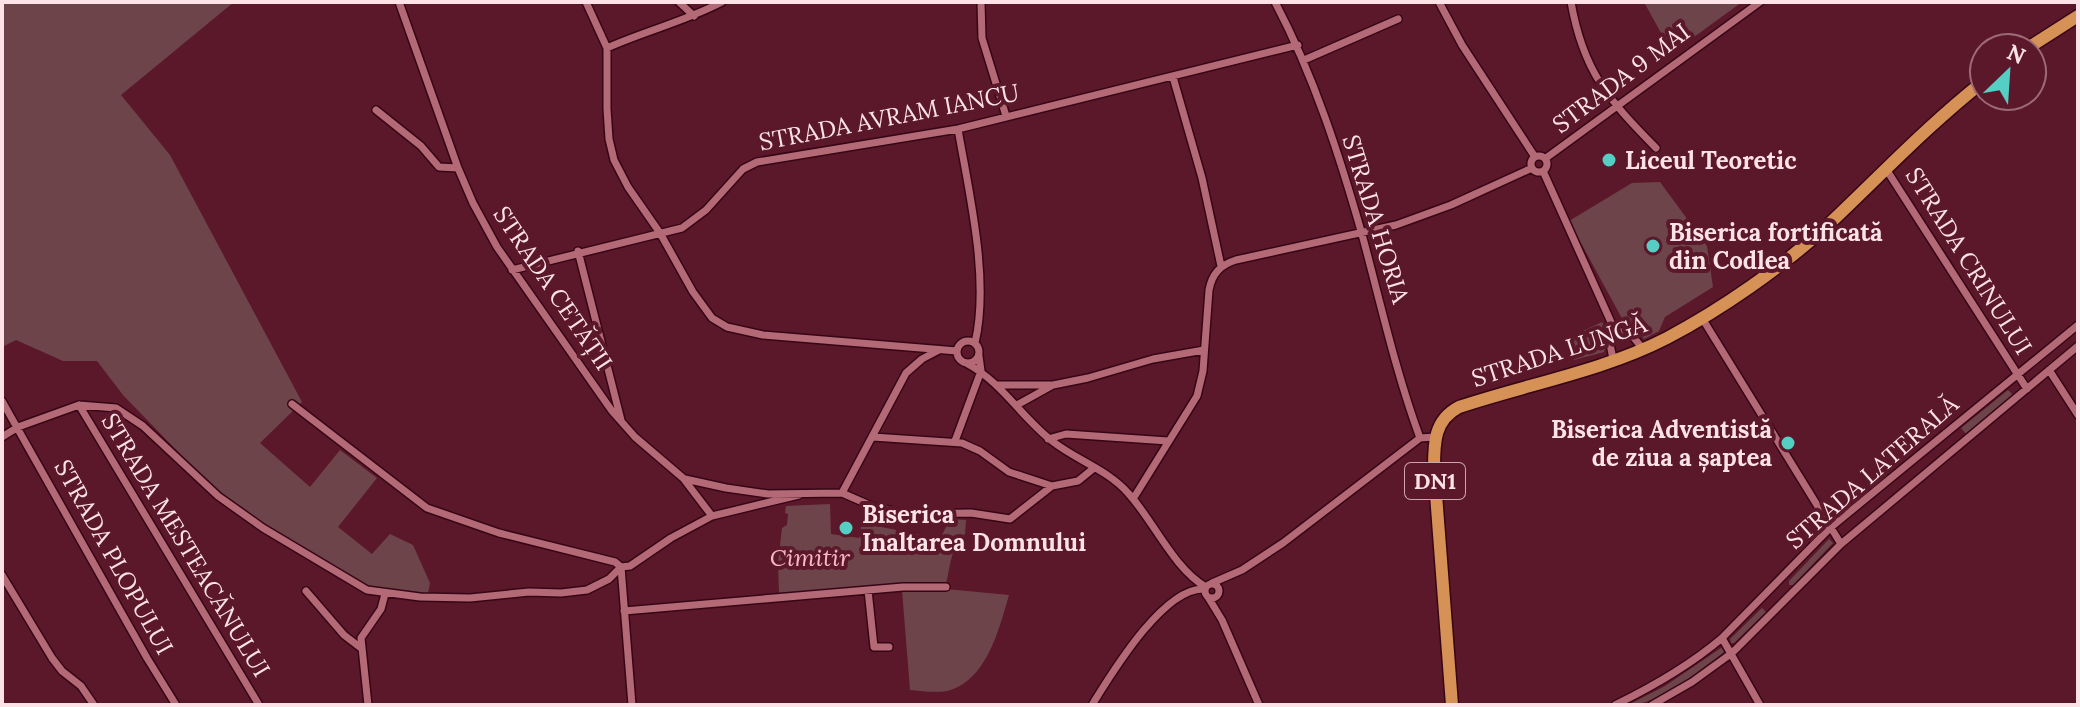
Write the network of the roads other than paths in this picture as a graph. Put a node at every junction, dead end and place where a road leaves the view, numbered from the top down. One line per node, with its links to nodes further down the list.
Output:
1 (399, 2): 26 (street, STRADA CETĂȚII)
2 (586, 2): 15 (street)
3 (679, 2): 10 (street)
4 (722, 2): 10 (street)
5 (981, 2): 21 (street)
6 (1275, 2): 14 (street, STRADA HORIA)
7 (1439, 2): 24 (street)
8 (1571, 2): 19 (street)
9 (1760, 2): 19 (street, STRADA 9 MAI)
10 (694, 16): 15 (street)
11 (2078, 16): 13 (highway)
12 (1398, 19): 16 (street)
13 (2048, 35)
14 (1298, 45): 16 (street, STRADA HORIA); 17 (street, STRADA AVRAM IANCU)
15 (607, 48): 30 (street)
16 (1304, 60): 31 (street, STRADA HORIA)
17 (1173, 77): 21 (street, STRADA AVRAM IANCU); 33 (street)
18 (1968, 94): 28 (highway, STRADA LUNGĂ / DN1)
19 (1615, 106): 23 (street); 25 (street, STRADA 9 MAI)
20 (376, 110): 26 (street)
21 (1006, 116): 22 (street, STRADA AVRAM IANCU)
22 (958, 129): 30 (street, STRADA AVRAM IANCU); 38 (street)
23 (1656, 148)
24 (1535, 157): 25 (street); 27 (street)
25 (1546, 158): 29 (street)
26 (458, 168): 34 (street, STRADA CETĂȚII)
27 (1532, 168): 29 (street); 31 (street)
28 (1886, 169): 35 (highway, STRADA LUNGĂ / DN1); 49 (street, STRADA CRINULUI)
29 (1543, 171): 37 (street)
30 (660, 233): 32 (street, STRADA AVRAM IANCU); 40 (street)
31 (1362, 234): 33 (street); 63 (street, STRADA HORIA)
32 (578, 251): 34 (street, STRADA AVRAM IANCU); 58 (street)
33 (1221, 266): 42 (street)
34 (512, 270): 58 (street, STRADA CETĂȚII)
35 (1702, 318): 41 (highway, STRADA LUNGĂ / DN1); 74 (street)
36 (2078, 325): 49 (street, STRADA LATERALĂ)
37 (1615, 331): 41 (street); 45 (street)
38 (975, 343): 43 (street); 44 (street)
39 (2078, 346): 47 (street, STRADA LATERALĂ)
40 (941, 349): 43 (street); 61 (street)
41 (1643, 349): 45 (highway, STRADA LUNGĂ / DN1)
42 (1204, 350): 51 (street); 66 (street)
43 (957, 351): 46 (street)
44 (979, 356): 46 (street); 48 (street)
45 (1613, 359): 62 (highway, STRADA LUNGĂ / DN1)
46 (966, 363): 48 (street)
47 (2049, 370): 52 (street, STRADA LATERALĂ); 57 (street)
48 (981, 371): 50 (street); 65 (street)
49 (2017, 375): 52 (street, STRADA CRINULUI); 74 (street, STRADA LATERALĂ)
50 (997, 385): 51 (street); 56 (street)
51 (1053, 385): 56 (street)
52 (2027, 389): 75 (street, STRADA LATERALĂ)
53 (2, 401): 59 (street, STRADA PLOPULUI)
54 (292, 404): 76 (street)
55 (79, 405): 59 (street); 83 (street); 93 (street, STRADA MESTEACĂNULUI)
56 (1017, 405): 64 (street)
57 (2078, 415)
58 (621, 422): 68 (street, STRADA CETĂȚII)
59 (18, 427): 60 (street); 92 (street, STRADA PLOPULUI)
60 (2, 437)
61 (873, 437): 65 (street); 70 (street)
62 (1435, 437): 63 (street); 98 (highway, DN1)
63 (1420, 438): 77 (street)
64 (1048, 439): 66 (street); 67 (street)
65 (955, 441): 69 (street)
66 (1168, 441): 72 (street)
67 (1094, 468): 69 (street, STRADA CETĂȚII); 72 (street)
68 (683, 478): 71 (street, STRADA CETĂȚII); 73 (street, STRADA CETĂȚII)
69 (1052, 486): 70 (street, STRADA CETĂȚII)
70 (842, 493): 71 (street, STRADA CETĂȚII)
71 (799, 495): 73 (street)
72 (1133, 499): 80 (street)
73 (712, 516): 76 (street)
74 (1830, 528): 75 (street); 87 (street, STRADA LATERALĂ)
75 (1841, 544): 90 (street, STRADA LATERALĂ)
76 (621, 567): 83 (street); 85 (street)
77 (1235, 573): 80 (street); 84 (street)
78 (2, 575): 91 (street)
79 (946, 587): 81 (street)
80 (1208, 589): 84 (street); 84 (street); 86 (street); 96 (street)
81 (868, 590): 85 (street); 88 (street)
82 (306, 591): 89 (street)
83 (385, 594): 89 (street)
84 (1219, 594): 86 (street)
85 (624, 611): 95 (street)
86 (1222, 620): 97 (street)
87 (1722, 638): 90 (street); 99 (street, STRADA LATERALĂ)
88 (889, 647)
89 (361, 648): 94 (street)
90 (1732, 653): 100 (street, STRADA LATERALĂ); 101 (street)
91 (94, 705)
92 (176, 705)
93 (259, 705)
94 (368, 705)
95 (632, 705)
96 (1092, 705)
97 (1259, 705)
98 (1452, 705)
99 (1615, 705)
100 (1652, 705)
101 (1760, 705)

